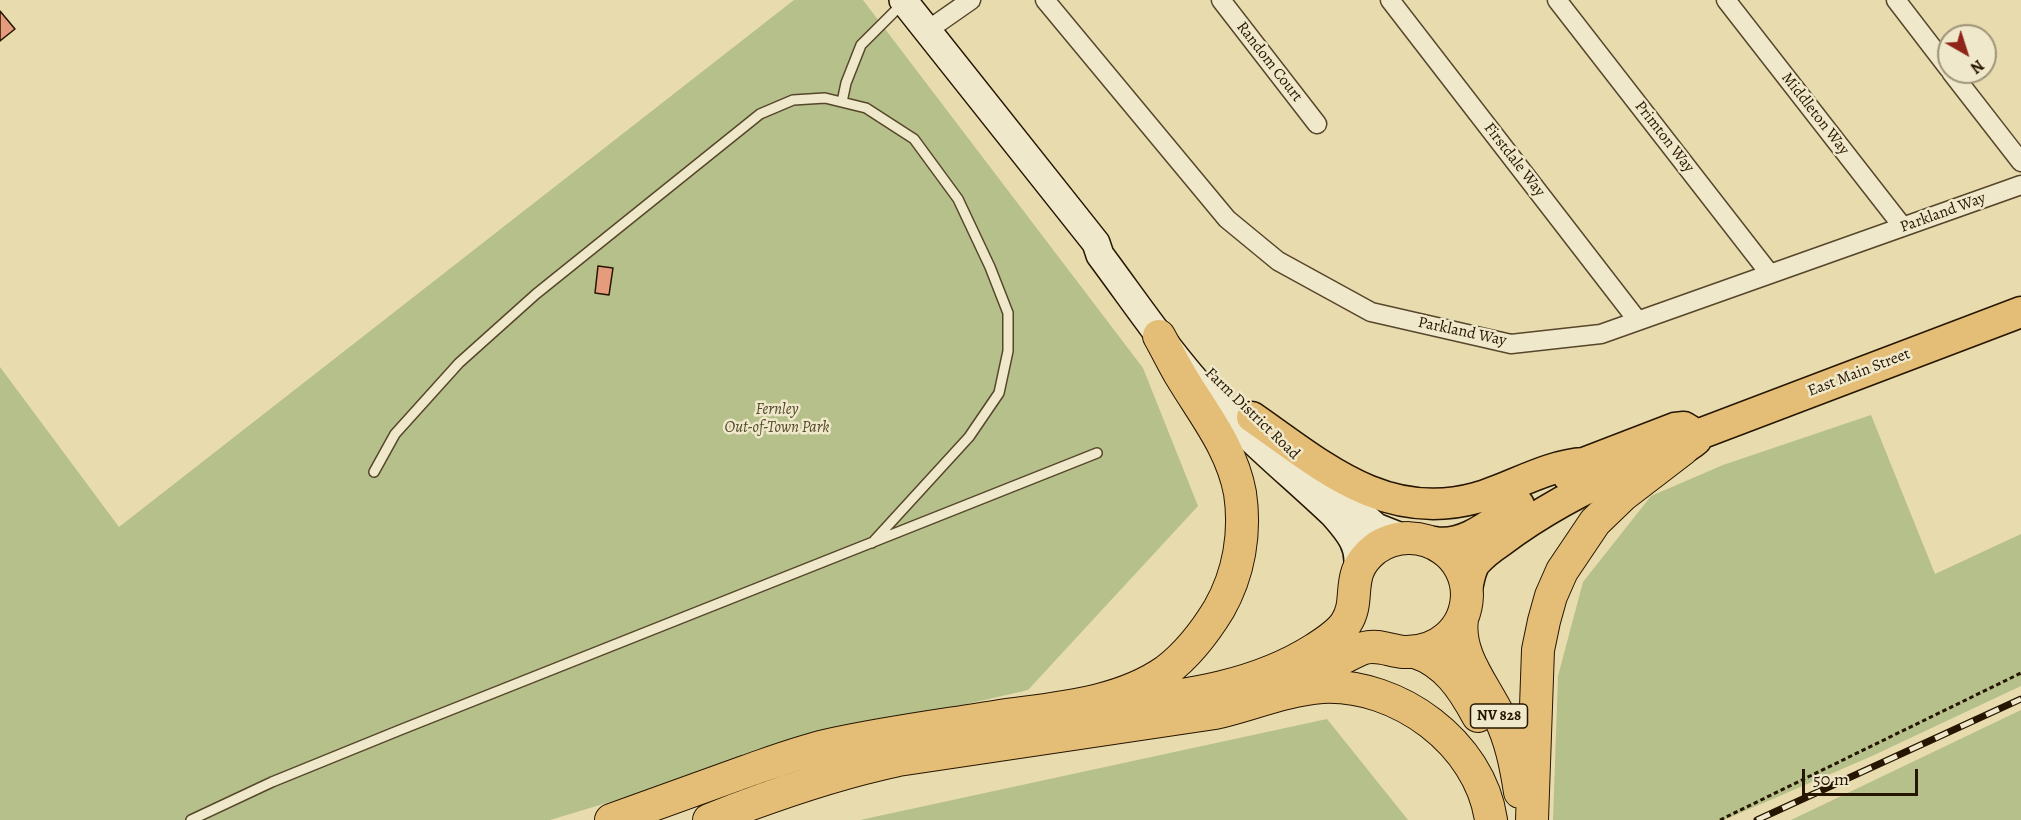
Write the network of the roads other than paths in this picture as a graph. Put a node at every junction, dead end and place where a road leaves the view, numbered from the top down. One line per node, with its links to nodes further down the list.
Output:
1 (971, 0): 9 (street)
2 (1045, 0): 20 (street, Parkland Way)
3 (1221, 0): 13 (street, Random Court)
4 (1390, 0): 20 (street, Firstdale Way)
5 (1557, 0): 18 (street, Primton Way)
6 (1726, 0): 16 (street, Middleton Way)
7 (1896, 0): 10 (street)
8 (904, 1): 9 (main road, Farm District Road / NV 828); 12 (lane)
9 (928, 30): 17 (main road, Farm District Road / NV 828)
10 (1937, 53)
11 (1961, 84): 14 (street)
12 (842, 102): 26 (lane); 28 (lane)
13 (1317, 124)
14 (2021, 162)
15 (2021, 185): 16 (street, Parkland Way)
16 (1903, 227): 18 (street, Parkland Way)
17 (1096, 243): 21 (main road, Farm District Road / NV 828); 22 (main road, Farm District Road / NV 828)
18 (1770, 274): 20 (street, Parkland Way)
19 (2021, 312): 23 (main road, East Main Street)
20 (1638, 321)
21 (1159, 336): 29 (main road, Farm District Road / NV 828); 33 (highway)
22 (1252, 417): 25 (main road); 27 (main road, Farm District Road / NV 828)
23 (1690, 442): 25 (main road); 30 (main road, East Main Street); 42 (highway)
24 (1098, 453): 28 (lane)
25 (1584, 463): 27 (main road)
26 (374, 472)
27 (1419, 540): 29 (highway); 30 (highway, NV 828)
28 (872, 543): 35 (lane)
29 (1355, 586): 31 (highway); 33 (highway)
30 (1465, 604): 31 (highway); 41 (highway, NV 828)
31 (1401, 650): 32 (highway); 40 (highway)
32 (1269, 697): 38 (highway); 39 (highway)
33 (1091, 703): 34 (highway)
34 (711, 784): 36 (highway); 37 (highway)
35 (191, 820)
36 (611, 820)
37 (639, 820)
38 (709, 820)
39 (1491, 820)
40 (1505, 820)
41 (1523, 820)
42 (1532, 820)

